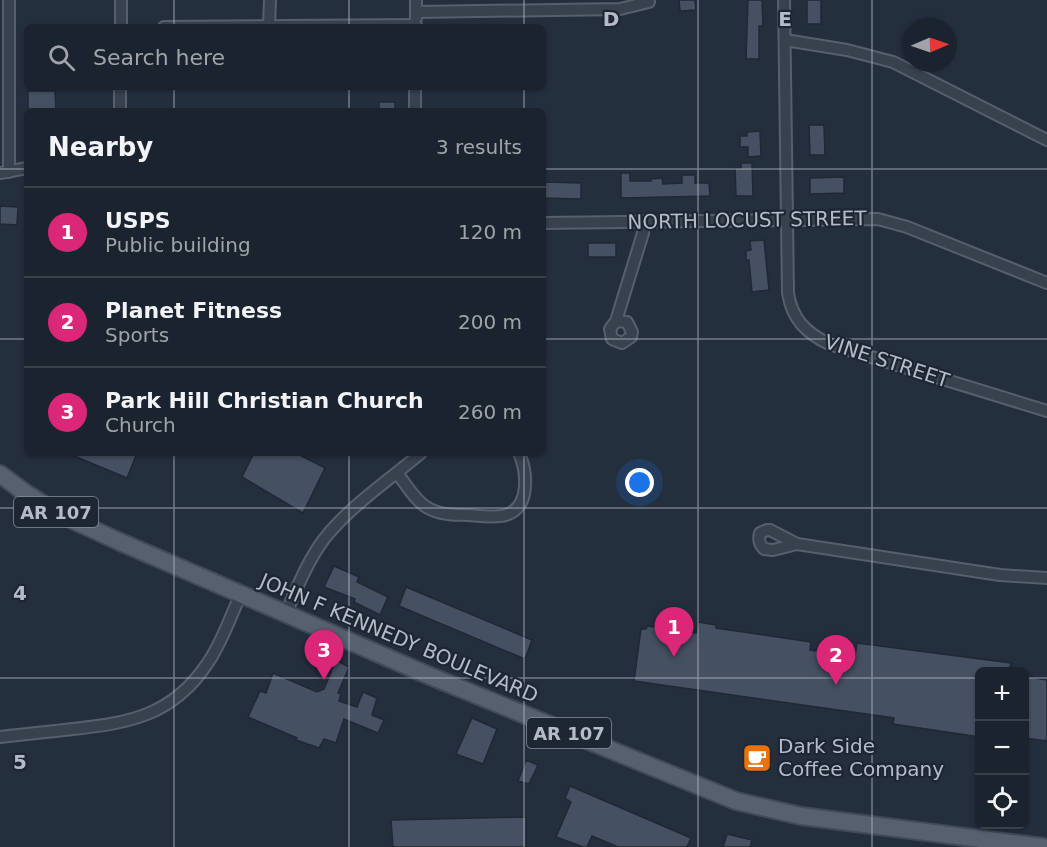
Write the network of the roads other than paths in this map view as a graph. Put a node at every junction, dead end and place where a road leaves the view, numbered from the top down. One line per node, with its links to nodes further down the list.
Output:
1 (9, 0): 18 (street)
2 (121, 0): 8 (street)
3 (270, 0): 9 (street)
4 (416, 0): 7 (street)
5 (784, 0): 11 (street, VINE STREET)
6 (649, 2): 7 (street)
7 (416, 12): 10 (street)
8 (121, 24)
9 (269, 24)
10 (416, 24)
11 (785, 40): 16 (street); 19 (street, VINE STREET)
12 (120, 90): 14 (street)
13 (415, 90): 15 (street)
14 (120, 108)
15 (415, 108)
16 (1047, 140)
17 (24, 169): 18 (street)
18 (4, 173)
19 (787, 219): 20 (street, NORTH LOCUST STREET); 22 (street, NORTH LOCUST STREET); 24 (street, VINE STREET)
20 (644, 221): 21 (street, NORTH LOCUST STREET); 23 (street)
21 (546, 223)
22 (1047, 283)
23 (616, 321)
24 (1047, 411)
25 (417, 456): 27 (street)
26 (520, 456): 27 (street)
27 (397, 473): 32 (street)
28 (0, 474): 31 (main road, JOHN F KENNEDY BOULEVARD / AR 107)
29 (797, 544): 30 (street)
30 (1047, 578)
31 (241, 594): 32 (main road, JOHN F KENNEDY BOULEVARD / AR 107); 33 (street)
32 (285, 613): 34 (main road, JOHN F KENNEDY BOULEVARD / AR 107)
33 (0, 737)
34 (1043, 847)

